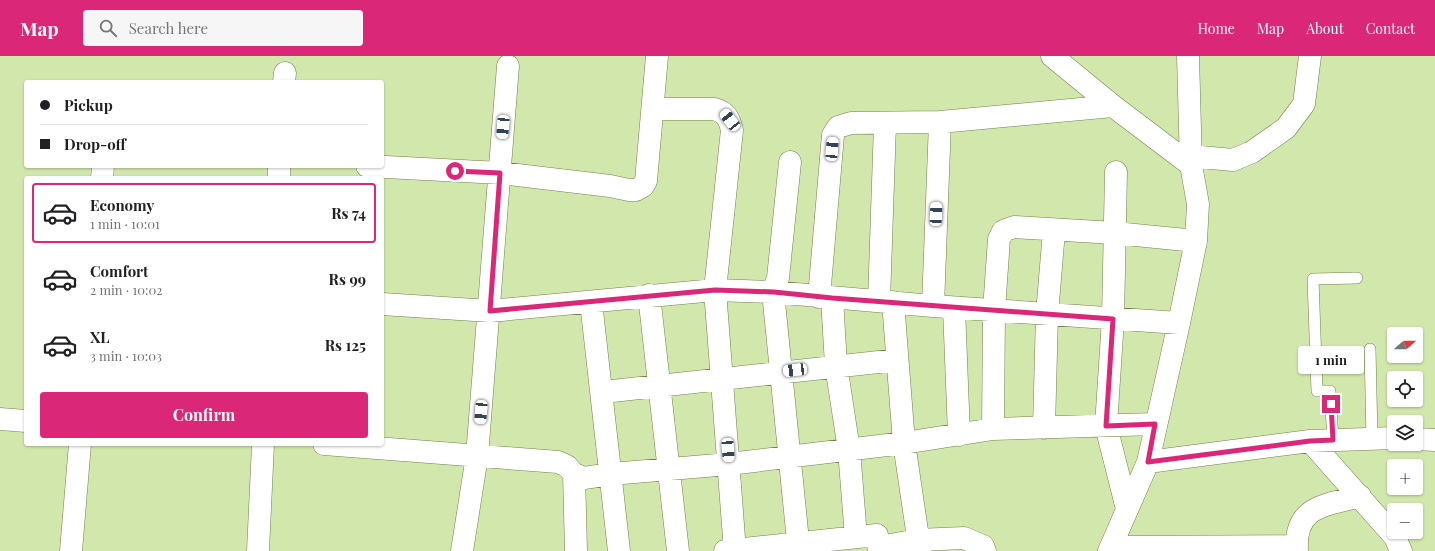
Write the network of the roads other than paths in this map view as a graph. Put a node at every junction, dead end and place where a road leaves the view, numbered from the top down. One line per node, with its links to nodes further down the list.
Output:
1 (657, 56): 7 (street)
2 (1052, 56): 6 (street)
3 (1188, 56): 10 (street)
4 (1310, 56): 10 (street)
5 (508, 66): 14 (street)
6 (1113, 106): 8 (street); 10 (street)
7 (654, 109): 14 (street); 19 (street)
8 (940, 122): 9 (street); 26 (street)
9 (885, 124): 22 (street); 24 (street)
10 (1191, 160): 17 (street)
11 (790, 162): 20 (street)
12 (384, 167): 14 (street)
13 (1116, 172): 16 (street)
14 (500, 173): 28 (street)
15 (1054, 230): 16 (street); 27 (street); 29 (street)
16 (1115, 233): 17 (street); 30 (street)
17 (1196, 241): 31 (street)
18 (1357, 278): 49 (lane)
19 (715, 290): 20 (street); 21 (street); 36 (street)
20 (774, 292): 22 (street); 35 (street)
21 (649, 295): 23 (street); 37 (street)
22 (826, 298): 24 (street); 34 (street)
23 (591, 302): 28 (street); 38 (street)
24 (886, 302): 26 (street); 33 (street)
25 (384, 304): 28 (street)
26 (944, 307): 27 (street); 45 (street)
27 (994, 310): 29 (street); 44 (street)
28 (490, 311): 57 (street)
29 (1047, 314): 30 (street); 43 (street)
30 (1113, 319): 31 (street); 42 (street)
31 (1179, 324): 41 (street)
32 (1370, 349): 46 (lane)
33 (897, 360): 34 (street); 52 (street)
34 (836, 365): 35 (street); 56 (street)
35 (781, 372): 36 (street); 58 (street)
36 (722, 379): 37 (street); 60 (street)
37 (661, 386): 38 (street); 61 (street)
38 (602, 392): 63 (street)
39 (0, 419): 40 (street)
40 (24, 421)
41 (1155, 424): 42 (street); 59 (street)
42 (1106, 426): 43 (street); 65 (street)
43 (1044, 428): 44 (street)
44 (993, 429): 45 (street)
45 (958, 435): 52 (street)
46 (1372, 438): 47 (street); 49 (street)
47 (1387, 438)
48 (1423, 439): 50 (street)
49 (1333, 440): 51 (street)
50 (1435, 440)
51 (1310, 441): 59 (street); 64 (street)
52 (904, 443): 56 (street); 67 (street)
53 (80, 446): 72 (street)
54 (263, 446): 73 (street)
55 (350, 446): 57 (street)
56 (849, 450): 58 (street); 66 (street)
57 (477, 456): 62 (street); 74 (street)
58 (789, 457): 60 (street); 68 (street)
59 (1148, 462): 65 (street)
60 (729, 464): 61 (street); 78 (street)
61 (670, 469): 63 (street); 77 (street)
62 (574, 474): 63 (street); 75 (street)
63 (611, 474): 76 (street)
64 (1360, 496): 71 (street); 80 (street)
65 (1127, 509): 70 (street)
66 (856, 537): 68 (street); 69 (street)
67 (919, 546): 69 (street); 79 (street)
68 (799, 547): 78 (street)
69 (879, 549)
70 (1110, 549): 71 (street)
71 (1297, 549)
72 (71, 551)
73 (258, 551)
74 (462, 551)
75 (576, 551)
76 (619, 551)
77 (678, 551)
78 (732, 551)
79 (985, 551)
80 (1401, 551)

